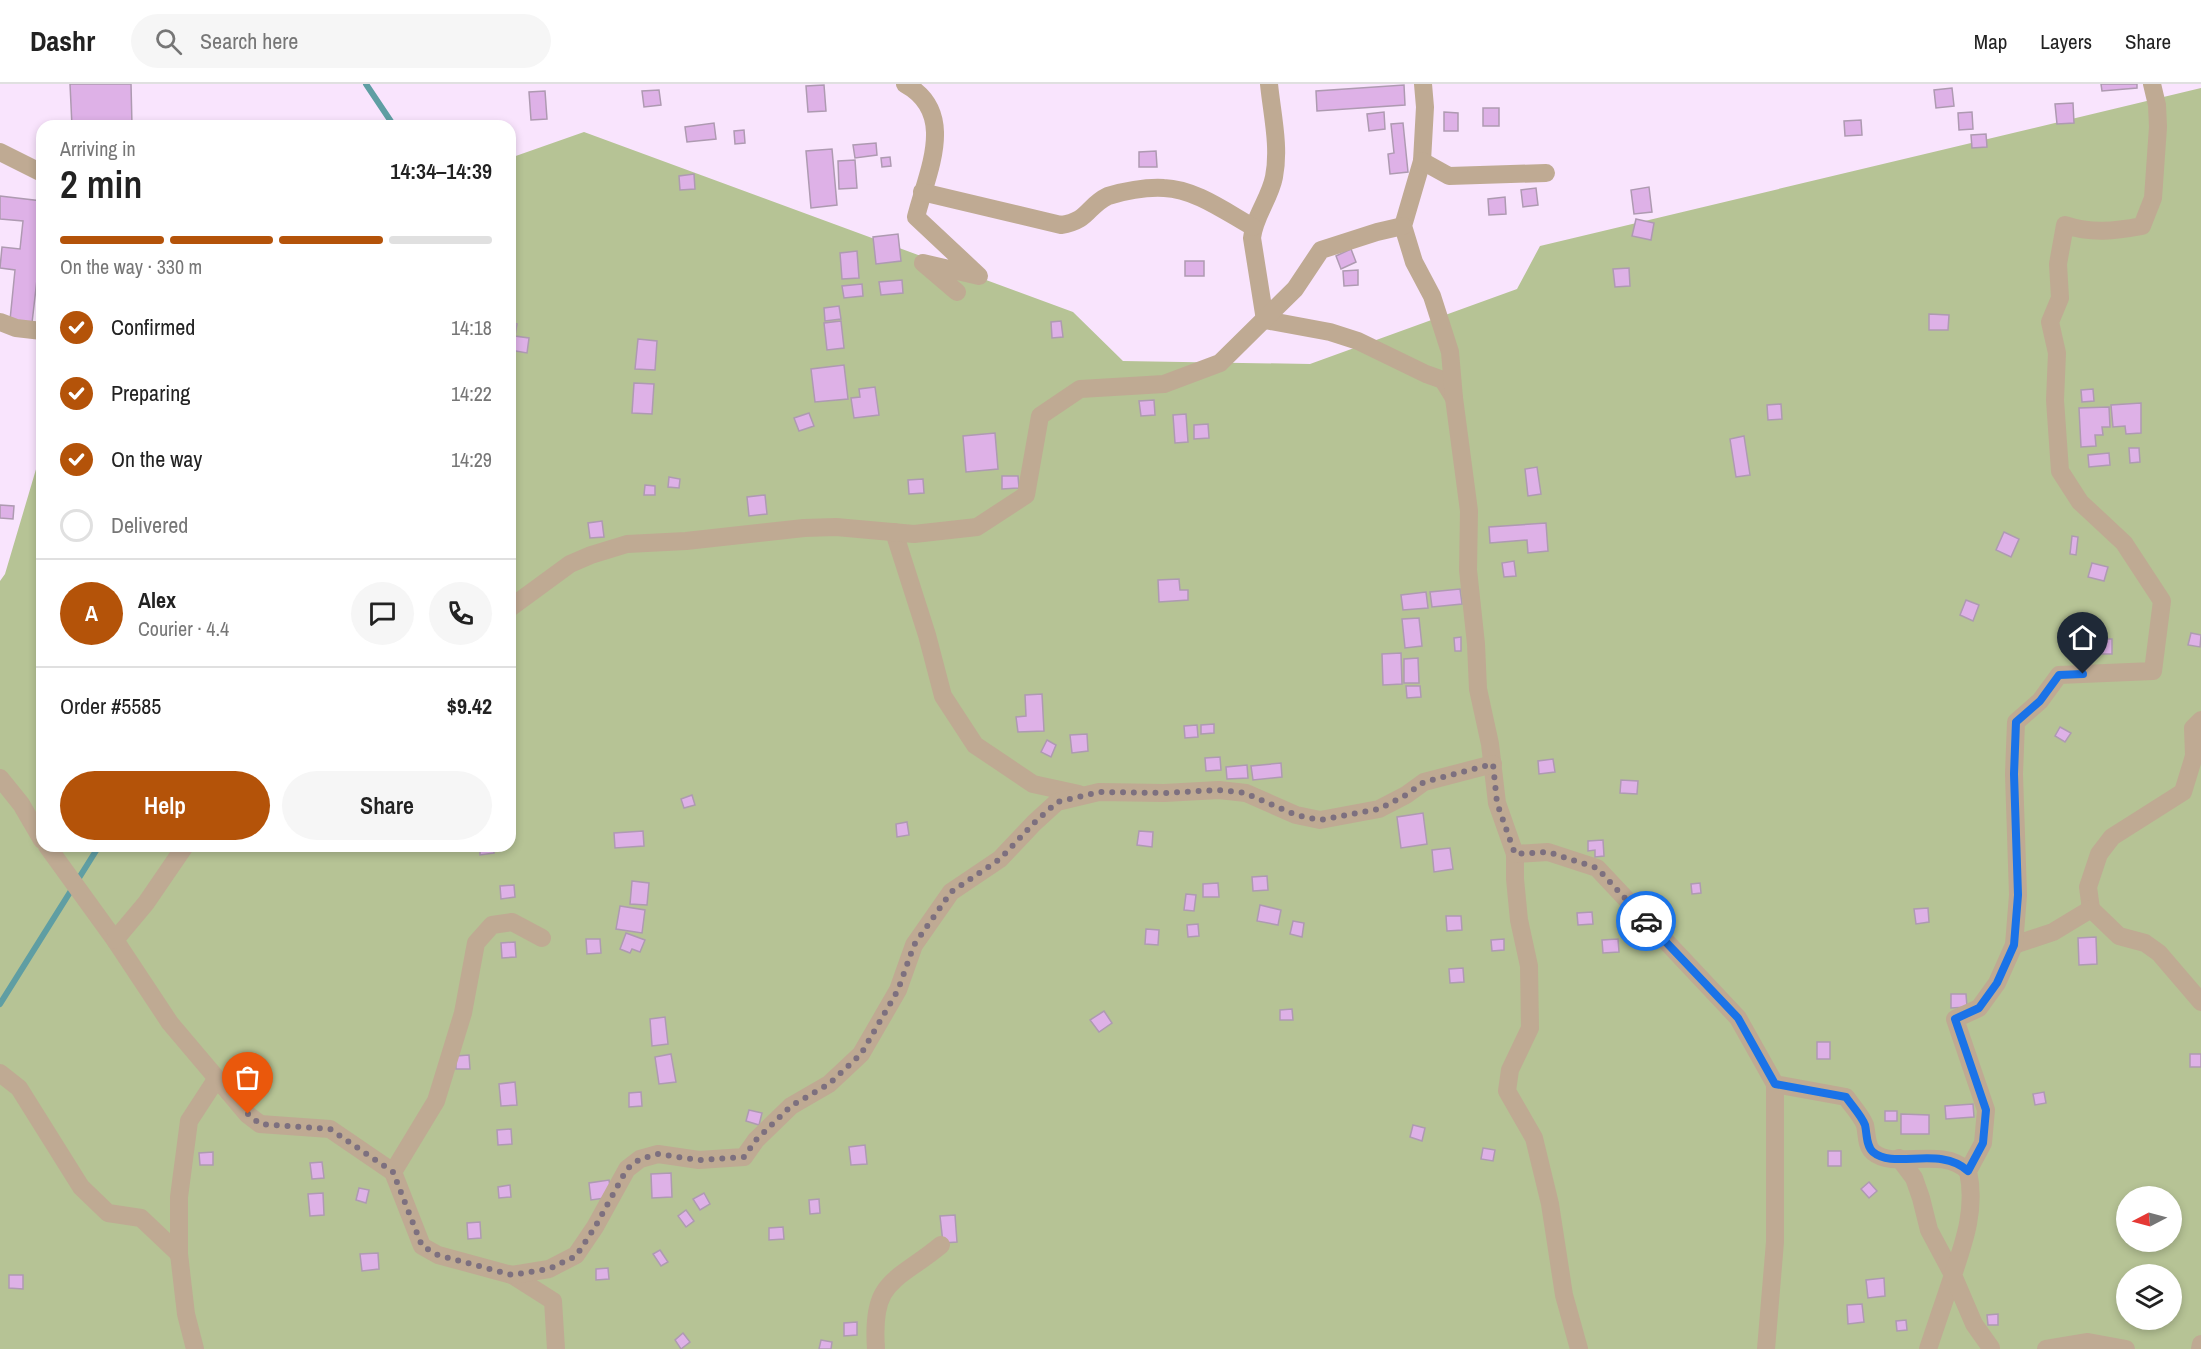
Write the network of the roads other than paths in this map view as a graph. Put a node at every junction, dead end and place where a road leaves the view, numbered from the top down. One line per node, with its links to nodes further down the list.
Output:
1 (905, 84): 9 (street)
2 (1269, 84): 11 (street)
3 (1423, 84): 6 (street)
4 (2152, 84): 30 (street)
5 (0, 152): 7 (street)
6 (1422, 161): 8 (street); 10 (street)
7 (36, 170)
8 (1546, 172)
9 (922, 192): 11 (street); 12 (street)
10 (1403, 226): 13 (street); 16 (street)
11 (1253, 227): 13 (street)
12 (957, 292)
13 (1265, 320): 16 (street); 17 (street)
14 (0, 322): 15 (street)
15 (36, 330)
16 (1454, 398): 20 (street)
17 (894, 532): 18 (street); 22 (street)
18 (516, 604)
19 (2201, 720): 27 (street)
20 (1493, 764): 22 (street); 26 (street)
21 (0, 778): 23 (street)
22 (1084, 796): 40 (street)
23 (36, 830)
24 (51, 852): 29 (street)
25 (181, 852): 29 (street)
26 (1515, 854): 34 (street); 46 (street)
27 (2091, 909): 30 (street); 31 (street)
28 (542, 938): 37 (street)
29 (115, 940): 33 (street)
30 (2014, 945): 36 (street)
31 (2201, 1002)
32 (0, 1073): 39 (street)
33 (217, 1078): 37 (street); 39 (street)
34 (1775, 1084): 35 (street); 47 (street)
35 (1899, 1158): 36 (street); 41 (street)
36 (1968, 1171): 41 (street)
37 (393, 1172): 40 (street)
38 (941, 1245): 45 (street)
39 (179, 1254): 43 (street)
40 (512, 1275): 44 (street)
41 (1953, 1275): 48 (street); 49 (street)
42 (2201, 1344): 52 (street)
43 (195, 1349)
44 (556, 1349)
45 (876, 1349)
46 (1579, 1349)
47 (1766, 1349)
48 (1928, 1349)
49 (1991, 1349)
50 (2046, 1349): 51 (street)
51 (2126, 1349)
52 (2200, 1349)

